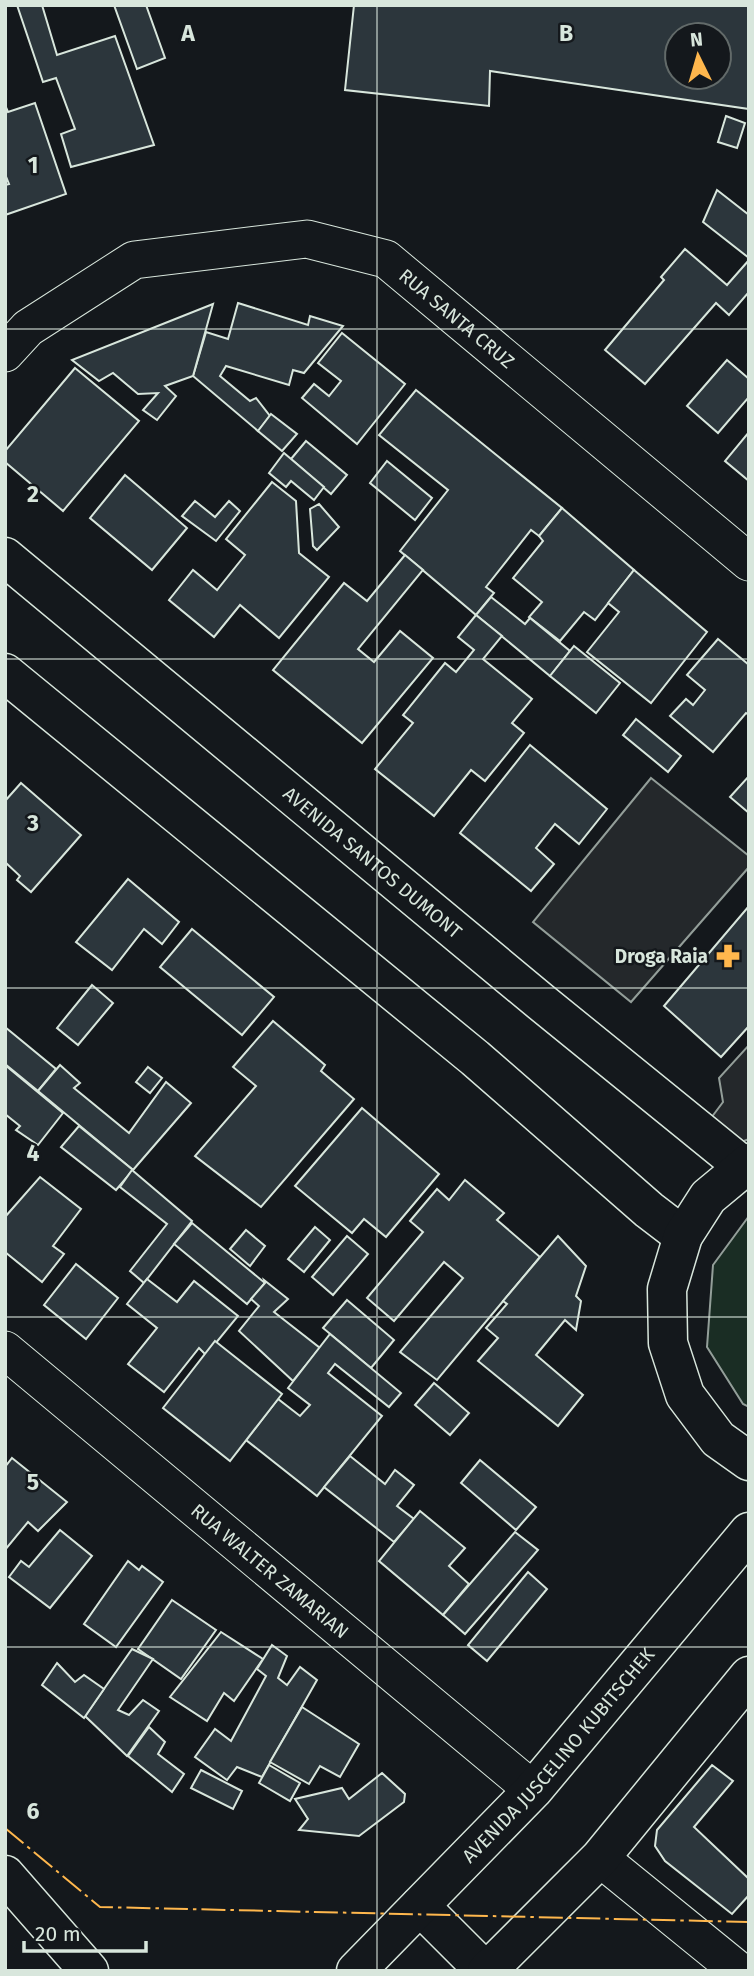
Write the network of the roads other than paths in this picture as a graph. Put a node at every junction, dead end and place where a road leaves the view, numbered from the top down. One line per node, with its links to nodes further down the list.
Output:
1 (5, 353): 3 (street, RUA SANTA CRUZ)
2 (5, 558): 5 (main road, AVENIDA SANTOS DUMONT)
3 (749, 562)
4 (5, 673): 6 (main road)
5 (746, 1164): 6 (main road)
6 (683, 1236): 8 (main road)
7 (5, 1350): 11 (street, RUA WALTER ZAMARIAN)
8 (749, 1461)
9 (749, 1532): 11 (main road, AVENIDA JUSCELINO KUBITSCHEK)
10 (749, 1676): 12 (main road)
11 (533, 1790): 14 (main road, AVENIDA JUSCELINO KUBITSCHEK)
12 (600, 1858): 17 (main road); 18 (street)
13 (5, 1875): 15 (main road)
14 (420, 1906): 16 (main road, AVENIDA JUSCELINO KUBITSCHEK); 17 (main road)
15 (89, 1971)
16 (356, 1971)
17 (486, 1971)
18 (739, 1971)

